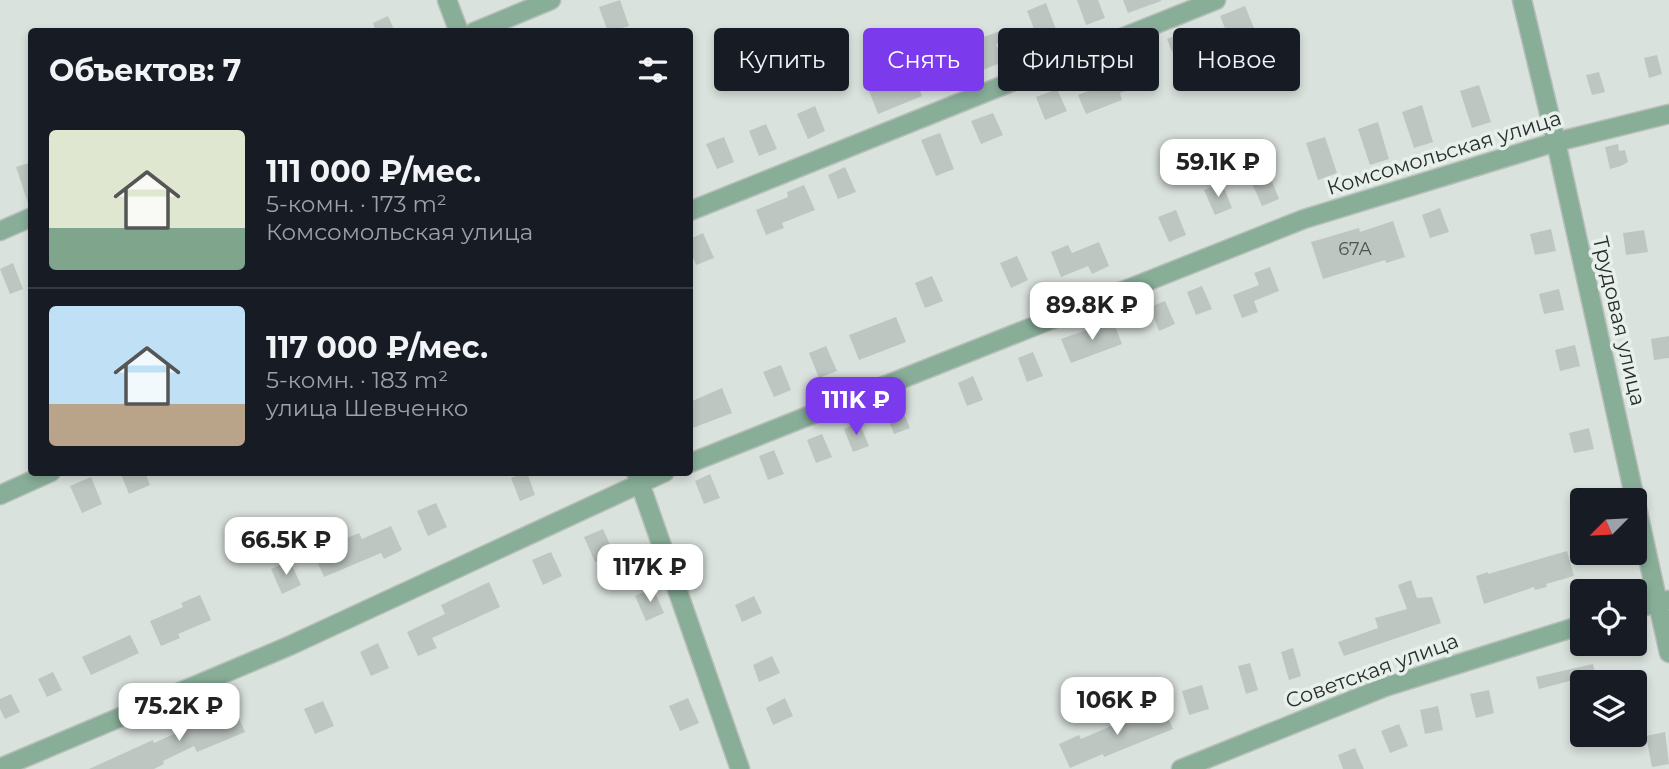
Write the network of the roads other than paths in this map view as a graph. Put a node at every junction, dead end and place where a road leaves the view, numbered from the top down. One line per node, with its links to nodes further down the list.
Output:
1 (447, 0): 5 (street)
2 (551, 0): 6 (street)
3 (1216, 0): 9 (street)
4 (1522, 0): 8 (street, Трудовая улица)
5 (458, 28)
6 (484, 28)
7 (1669, 114): 8 (street, Комсомольская улица)
8 (1556, 142): 12 (street, Комсомольская улица); 16 (street, Трудовая улица)
9 (693, 210)
10 (28, 219): 11 (street)
11 (0, 231)
12 (693, 462)
13 (42, 476): 15 (street)
14 (638, 477): 20 (street); 21 (street)
15 (0, 495)
16 (1664, 601): 17 (street); 19 (street, Трудовая улица)
17 (1647, 606)
18 (1570, 629): 22 (street, Советская улица)
19 (1669, 653)
20 (0, 768)
21 (740, 769)
22 (1181, 769)

